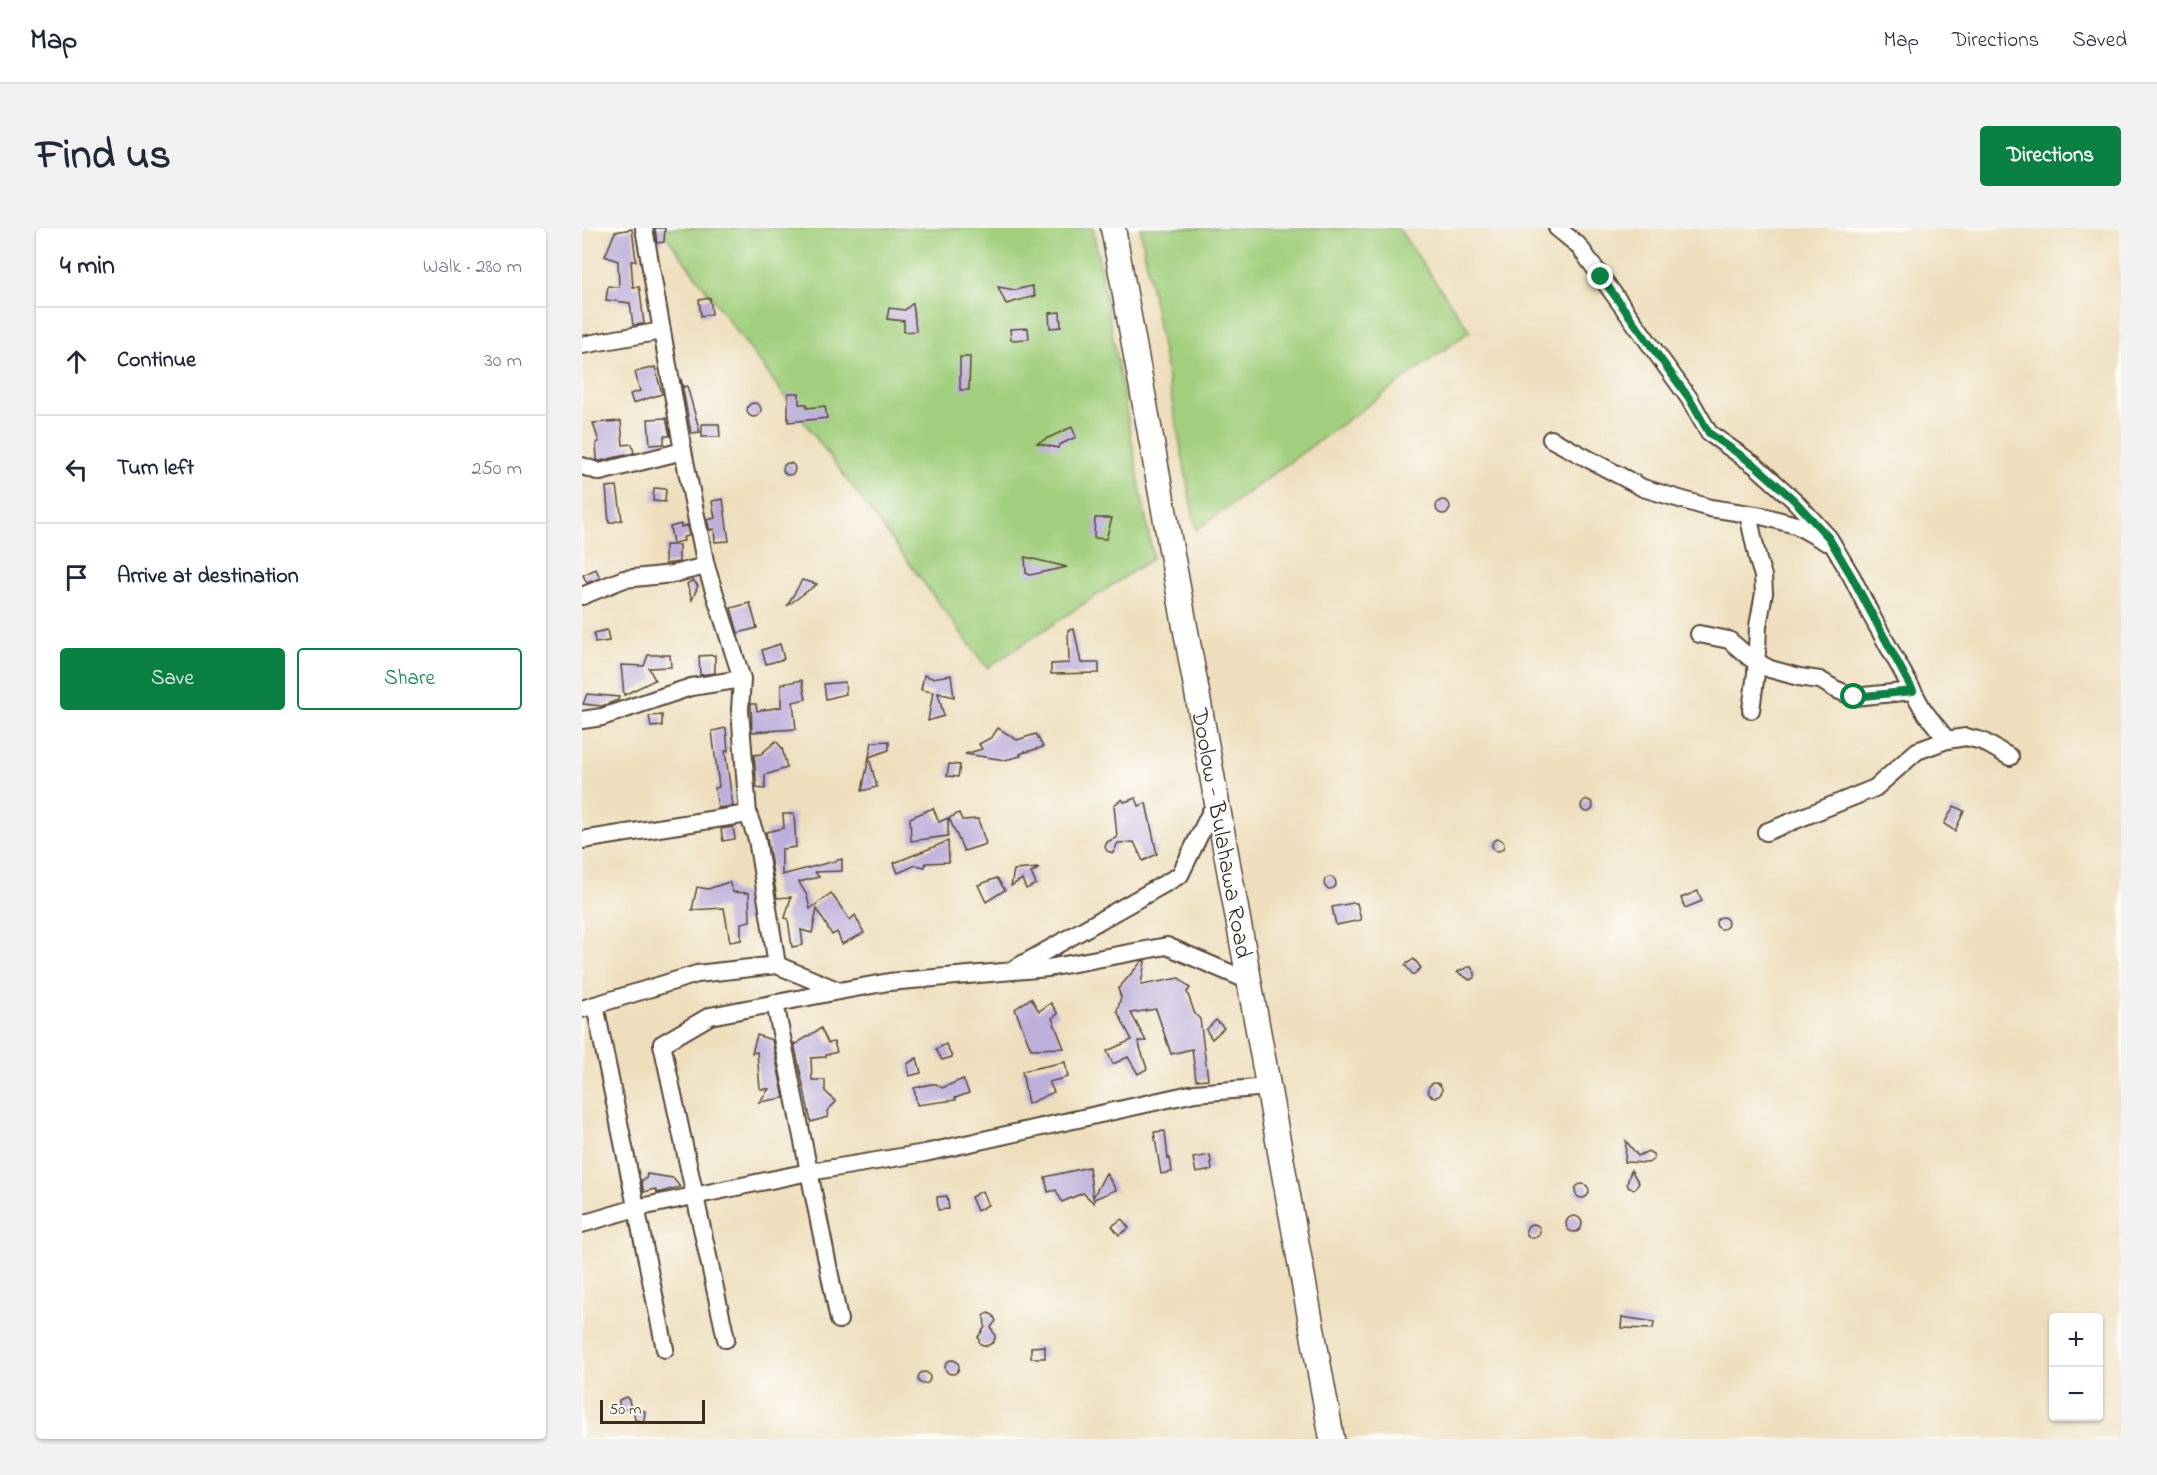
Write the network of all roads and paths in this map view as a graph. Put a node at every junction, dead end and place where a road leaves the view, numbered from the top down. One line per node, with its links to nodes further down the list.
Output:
1 (644, 228): 4 (street)
2 (1113, 228): 21 (main road, Doolow - Bulahawa Road)
3 (1557, 228): 10 (street)
4 (663, 331): 5 (street); 7 (street)
5 (582, 345)
6 (1551, 439): 9 (street)
7 (683, 451): 8 (street); 11 (street)
8 (582, 466)
9 (1748, 514): 10 (street); 14 (street)
10 (1833, 546): 16 (street)
11 (706, 566): 12 (street); 15 (street)
12 (582, 596)
13 (1699, 634): 14 (street)
14 (1757, 661): 16 (street); 17 (street)
15 (742, 679): 18 (street); 22 (street)
16 (1913, 691): 19 (street)
17 (1751, 710)
18 (582, 720)
19 (1947, 740): 20 (street); 23 (street)
20 (2010, 757)
21 (1216, 799): 26 (street); 27 (main road, Doolow - Bulahawa Road)
22 (748, 814): 24 (street); 25 (street)
23 (1766, 832)
24 (582, 840)
25 (777, 965): 28 (street); 30 (street)
26 (1009, 972): 27 (street); 28 (street)
27 (1250, 981): 31 (main road, Doolow - Bulahawa Road)
28 (839, 991): 29 (street)
29 (775, 1003): 32 (street); 33 (street)
30 (588, 1007): 34 (street)
31 (1269, 1088): 32 (street); 39 (main road, Doolow - Bulahawa Road)
32 (809, 1172): 33 (street); 36 (street)
33 (695, 1196): 34 (street); 37 (street)
34 (636, 1208): 35 (street); 38 (street)
35 (582, 1224)
36 (839, 1320)
37 (726, 1339)
38 (665, 1349)
39 (1332, 1439)

